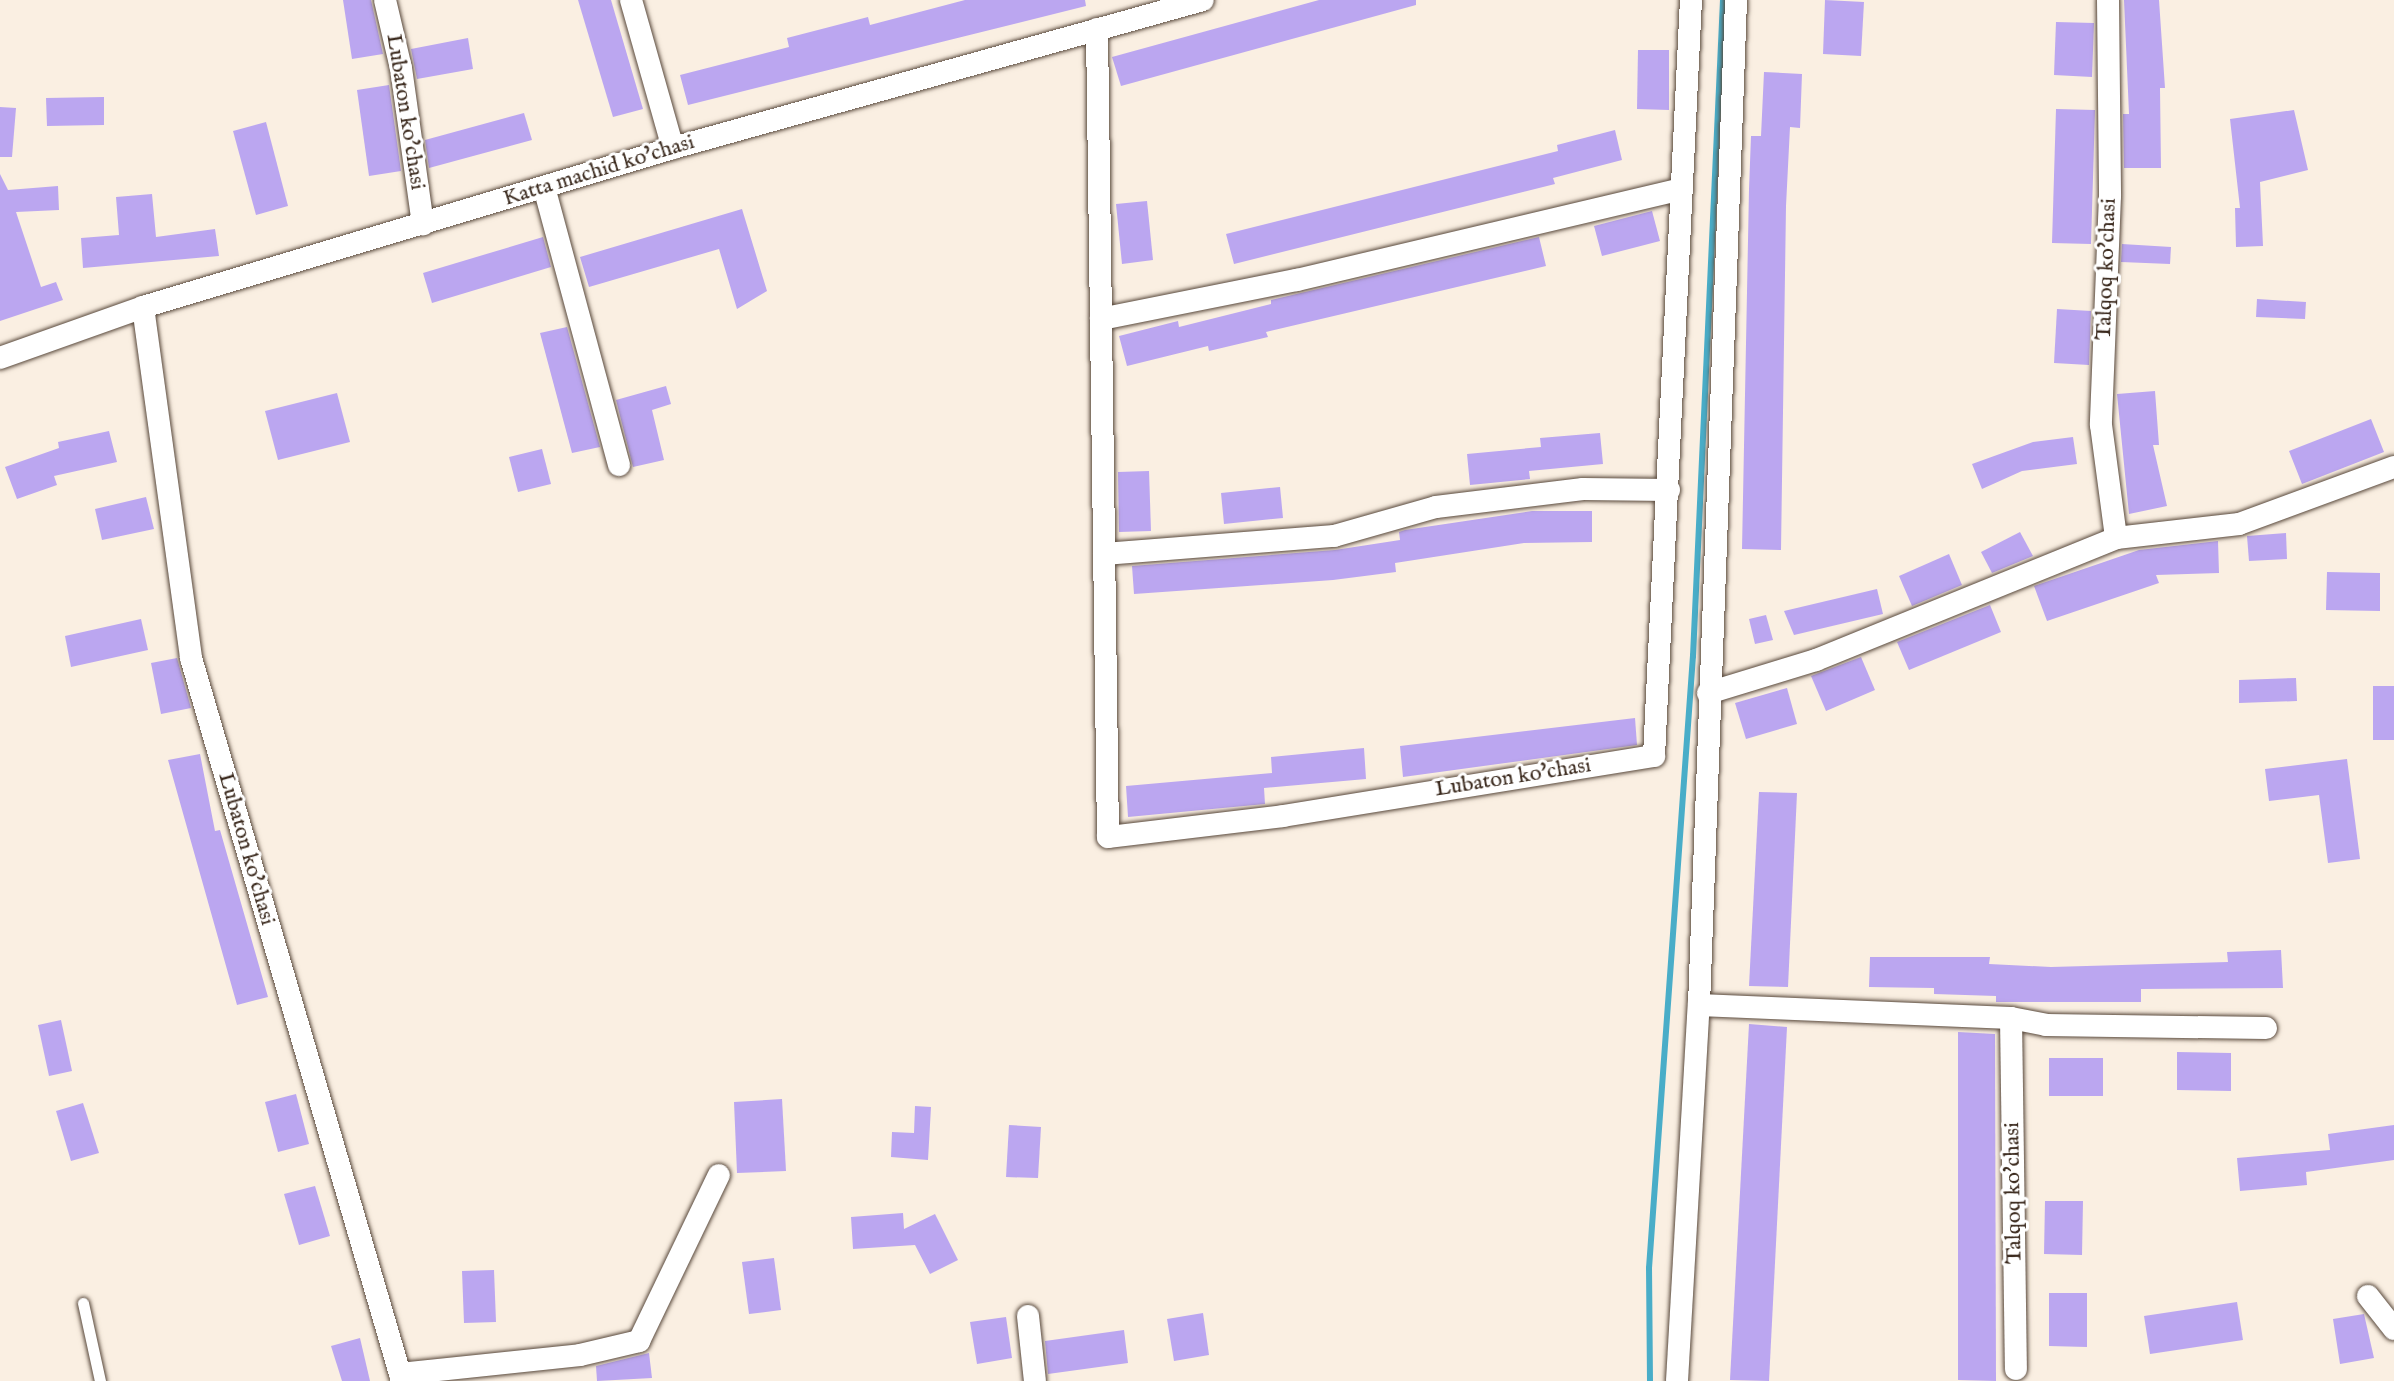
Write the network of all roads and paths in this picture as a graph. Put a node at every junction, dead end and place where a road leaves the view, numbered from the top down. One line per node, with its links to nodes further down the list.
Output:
1 (385, 0): 11 (street, Lubaton ko'chasi)
2 (631, 0): 8 (street)
3 (1203, 0): 7 (street, Katta machid ko'chasi)
4 (1691, 0): 10 (street, Lubaton ko'chasi)
5 (1736, 0): 20 (street)
6 (2108, 0): 18 (street, Talqoq ko'chasi)
7 (1097, 29): 8 (street, Katta machid ko'chasi); 13 (street)
8 (673, 148): 9 (street, Katta machid ko'chasi)
9 (544, 187): 11 (street, Katta machid ko'chasi); 15 (street)
10 (1679, 190): 13 (street); 17 (street, Lubaton ko'chasi)
11 (423, 224): 12 (street, Katta machid ko'chasi)
12 (143, 307): 14 (street, Katta machid ko'chasi); 30 (street, Lubaton ko'chasi)
13 (1101, 319): 19 (street)
14 (0, 358)
15 (619, 465)
16 (2394, 467): 18 (street)
17 (1669, 490): 19 (street); 19 (street, Lubaton ko'chasi)
18 (2116, 538): 20 (street)
19 (1104, 554)
20 (1708, 693): 21 (street)
21 (1699, 1005): 22 (street); 33 (street)
22 (2011, 1018): 23 (street); 29 (street, Talqoq ko'chasi)
23 (2266, 1028)
24 (719, 1175): 30 (street)
25 (2368, 1296): 28 (street)
26 (83, 1303): 31 (lane)
27 (1028, 1316): 32 (street)
28 (2394, 1329)
29 (2016, 1369)
30 (401, 1378)
31 (100, 1381)
32 (1035, 1381)
33 (1677, 1381)

